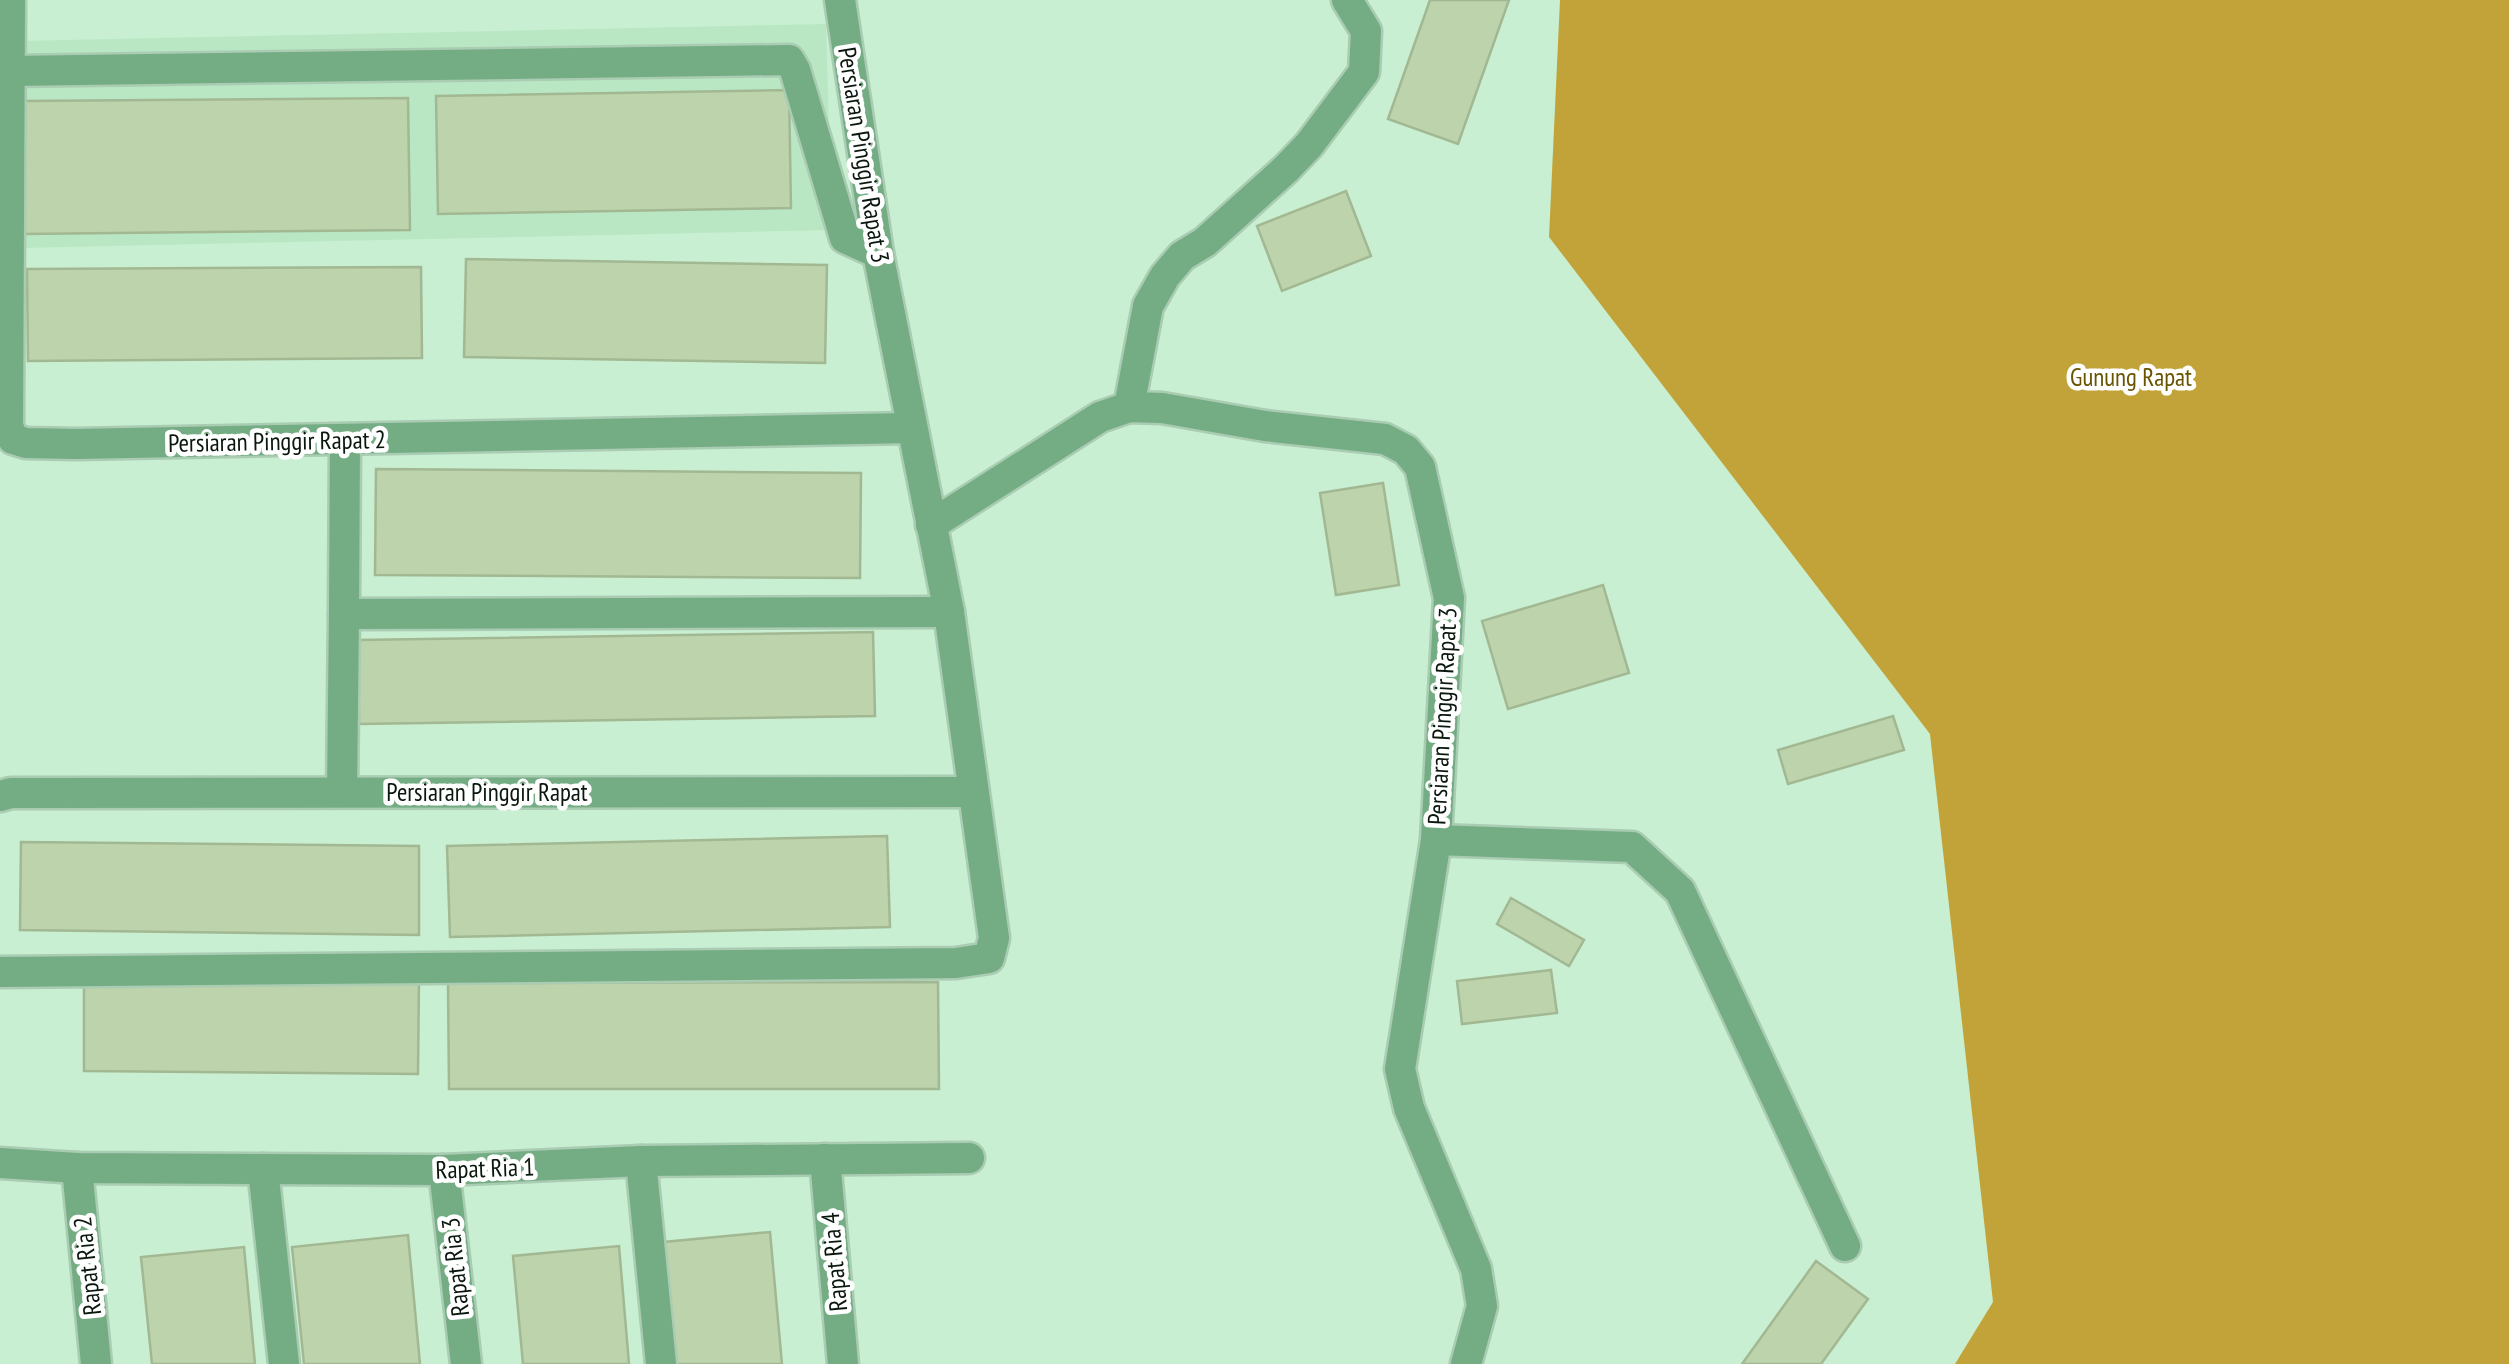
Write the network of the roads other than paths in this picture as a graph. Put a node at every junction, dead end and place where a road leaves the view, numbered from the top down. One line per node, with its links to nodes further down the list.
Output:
1 (10, 0): 4 (street, Persiaran Pinggir Rapat 2)
2 (840, 0): 5 (street, Persiaran Pinggir Rapat 3)
3 (1347, 0): 6 (street)
4 (8, 71): 5 (street); 8 (street, Persiaran Pinggir Rapat 2)
5 (878, 253): 7 (street, Persiaran Pinggir Rapat 3)
6 (1129, 407): 9 (street, Persiaran Pinggir Rapat 3); 15 (street, Persiaran Pinggir Rapat 3)
7 (911, 428): 8 (street, Persiaran Pinggir Rapat 2); 9 (street, Persiaran Pinggir Rapat 3)
8 (345, 440): 11 (street)
9 (931, 525): 10 (street, Persiaran Pinggir Rapat 3)
10 (948, 612): 11 (street); 13 (street, Persiaran Pinggir Rapat 3)
11 (344, 614): 12 (street)
12 (342, 792): 13 (street, Persiaran Pinggir Rapat); 14 (street, Persiaran Pinggir Rapat)
13 (973, 792): 16 (street, Persiaran Pinggir Rapat 3)
14 (0, 795)
15 (1436, 840): 24 (street); 30 (street, Persiaran Pinggir Rapat 3)
16 (0, 972)
17 (969, 1158): 18 (street, Rapat Ria 1)
18 (824, 1159): 19 (street, Rapat Ria 1); 29 (street, Rapat Ria 4)
19 (641, 1161): 23 (street, Rapat Ria 1); 28 (street)
20 (0, 1162): 21 (street, Rapat Ria 1)
21 (77, 1168): 22 (street, Rapat Ria 1); 25 (street, Rapat Ria 2)
22 (263, 1169): 23 (street, Rapat Ria 1); 26 (street)
23 (444, 1170): 27 (street, Rapat Ria 3)
24 (1844, 1246)
25 (96, 1364)
26 (284, 1364)
27 (466, 1364)
28 (662, 1364)
29 (843, 1364)
30 (1466, 1364)

